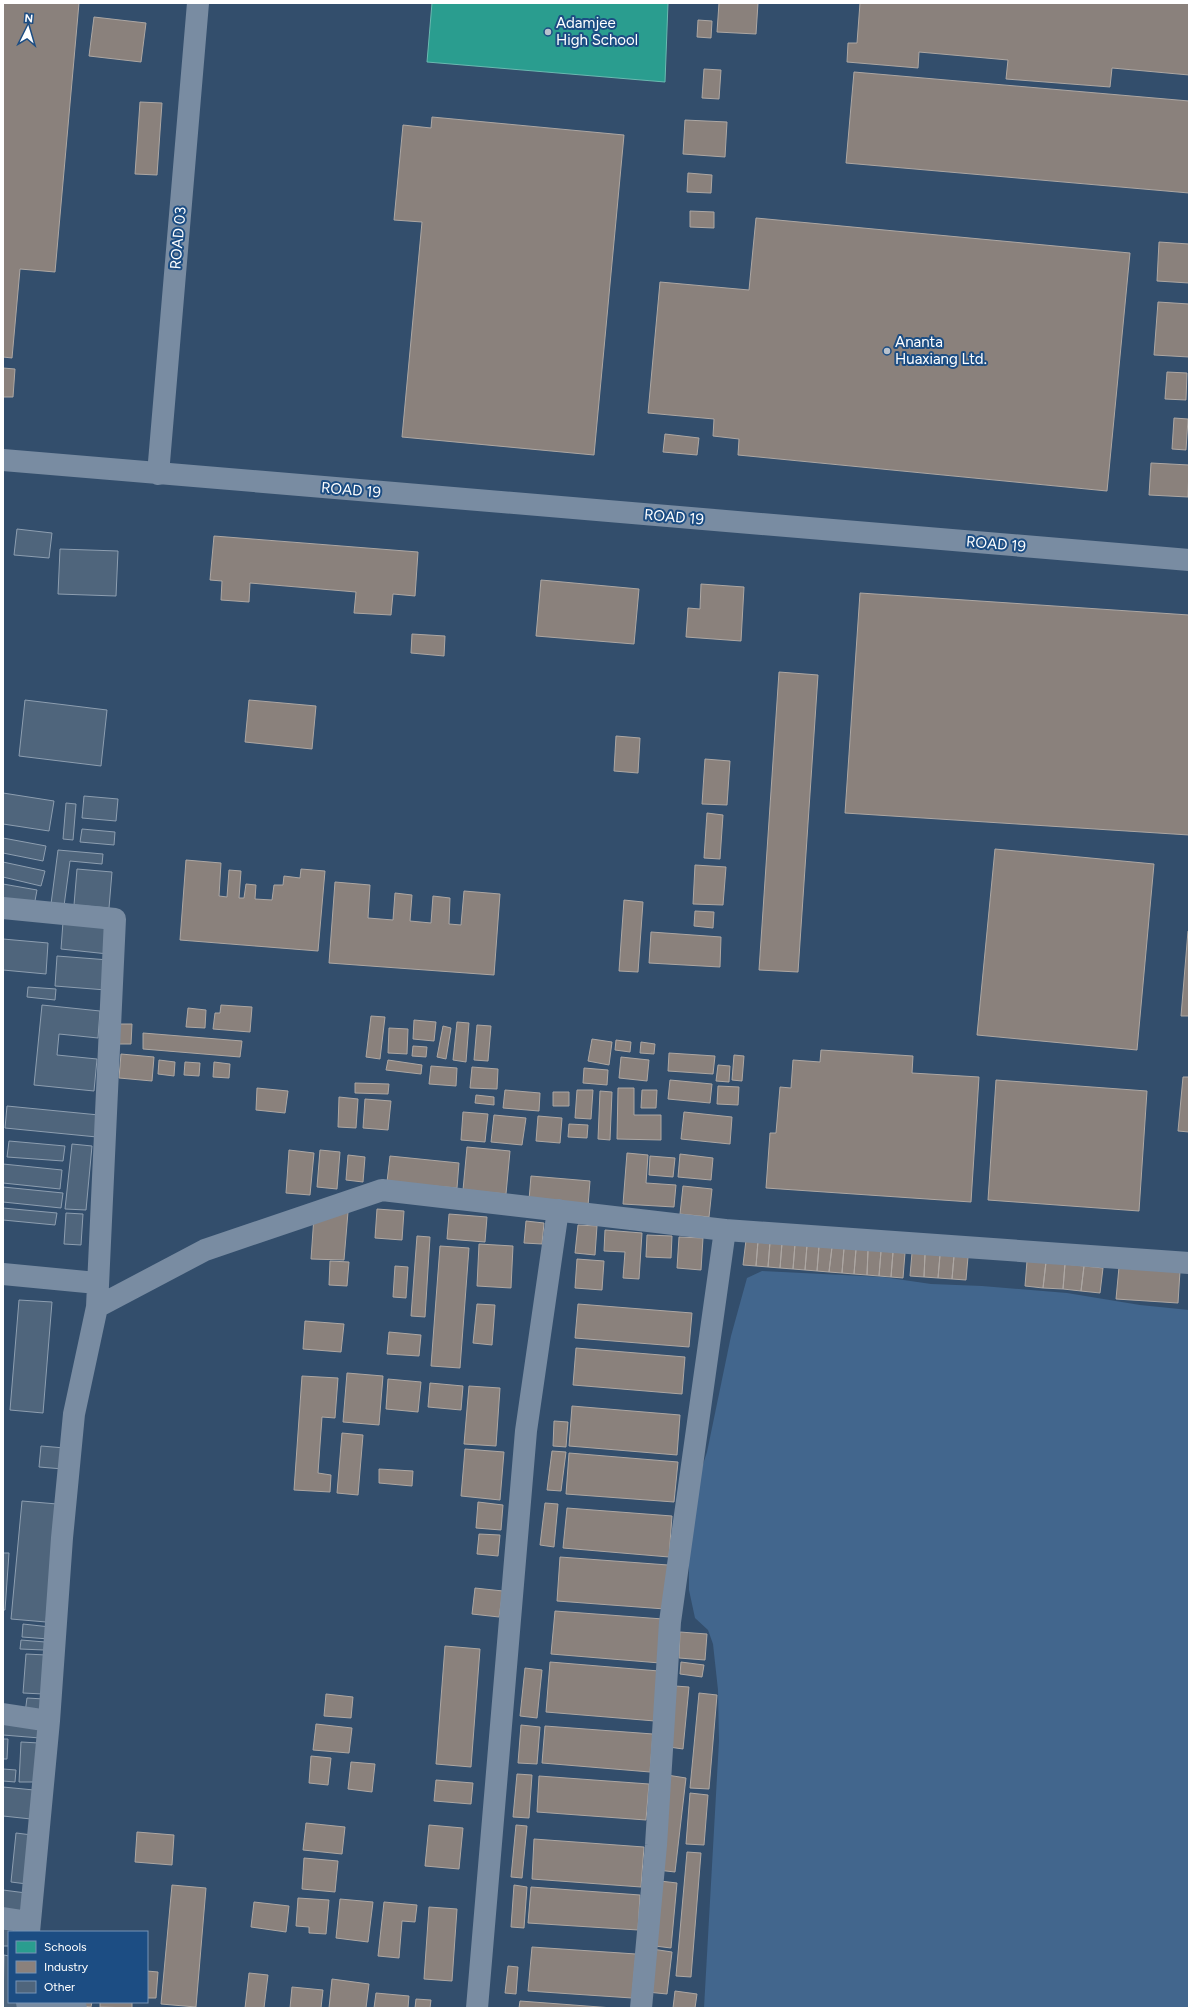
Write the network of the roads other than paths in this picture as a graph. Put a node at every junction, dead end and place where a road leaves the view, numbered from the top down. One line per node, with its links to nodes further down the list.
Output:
1 (198, 3): 3 (street, ROAD 03)
2 (3, 460): 3 (street, ROAD 19)
3 (158, 474): 4 (street, ROAD 19)
4 (1189, 560)
5 (3, 908): 10 (street)
6 (558, 1210): 7 (street); 11 (street); 18 (street)
7 (726, 1230): 8 (street); 19 (street)
8 (1189, 1263)
9 (3, 1274): 10 (street)
10 (97, 1283): 11 (street)
11 (97, 1307): 13 (street)
12 (3, 1714): 13 (street)
13 (49, 1721): 15 (street)
14 (3, 1918): 15 (street)
15 (29, 1927)
16 (27, 2004): 17 (street)
17 (76, 2008)
18 (477, 2008)
19 (641, 2008)

